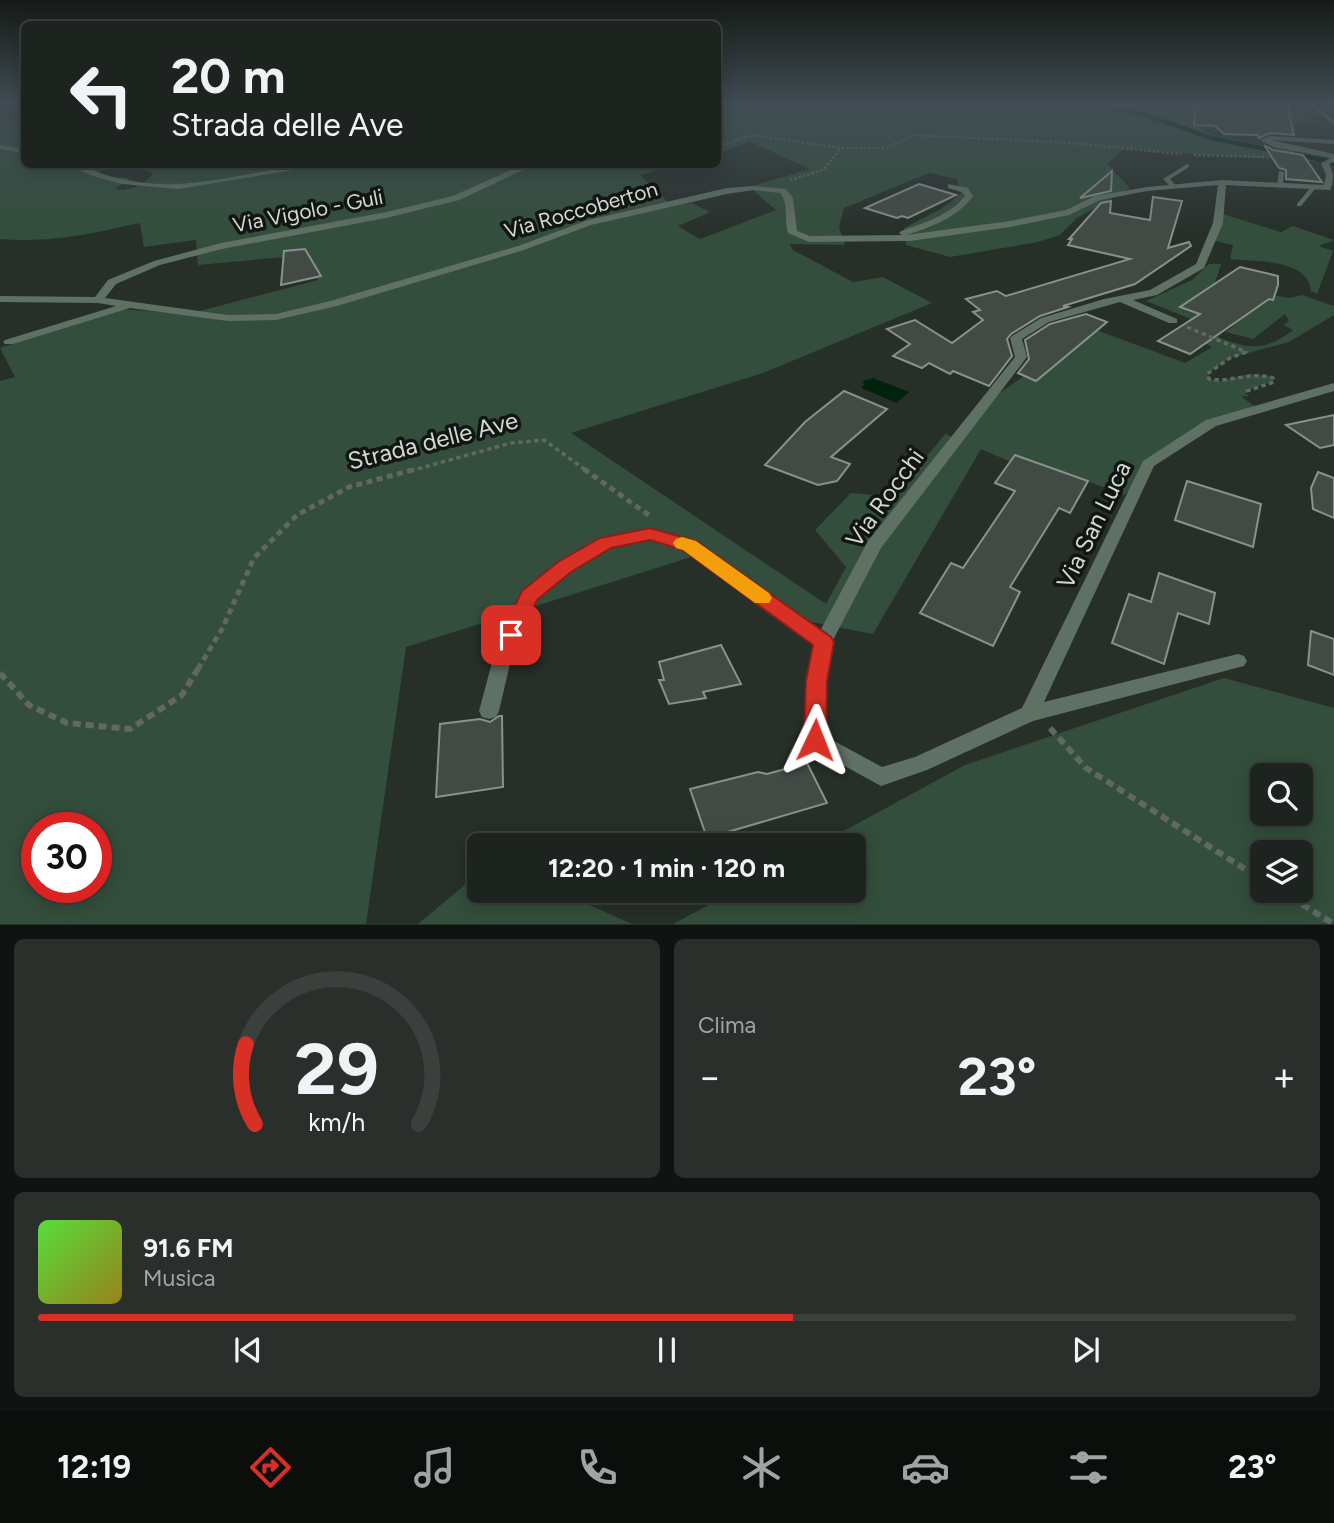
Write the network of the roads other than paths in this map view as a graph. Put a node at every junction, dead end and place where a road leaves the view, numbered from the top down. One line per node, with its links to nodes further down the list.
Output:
1 (1285, 147): 2 (street)
2 (1331, 159): 12 (street)
3 (1187, 166): 11 (lane)
4 (80, 168): 5 (street)
5 (301, 168)
6 (522, 168): 18 (street, Via Vigolo - Guli)
7 (1281, 172): 10 (lane)
8 (1222, 182): 10 (street); 11 (street); 17 (street, Via Rocchi)
9 (951, 186): 15 (street)
10 (1280, 186): 13 (street)
11 (1174, 187): 15 (street)
12 (1331, 187): 13 (street)
13 (1313, 188): 14 (lane)
14 (1299, 205)
15 (904, 238): 19 (street, Via Roccoberton)
16 (0, 299): 18 (street, Via Roccoberton)
17 (1120, 299): 20 (street); 23 (street, Via Rocchi)
18 (98, 300): 19 (street, Via Roccoberton)
19 (130, 304): 21 (street)
20 (1173, 321)
21 (9, 342)
22 (1334, 387): 26 (street, Via San Luca)
23 (824, 642): 25 (street); 26 (street, Via Rocchi)
24 (1238, 661): 26 (street, Via Rocchi)
25 (489, 711)
26 (1032, 713)

